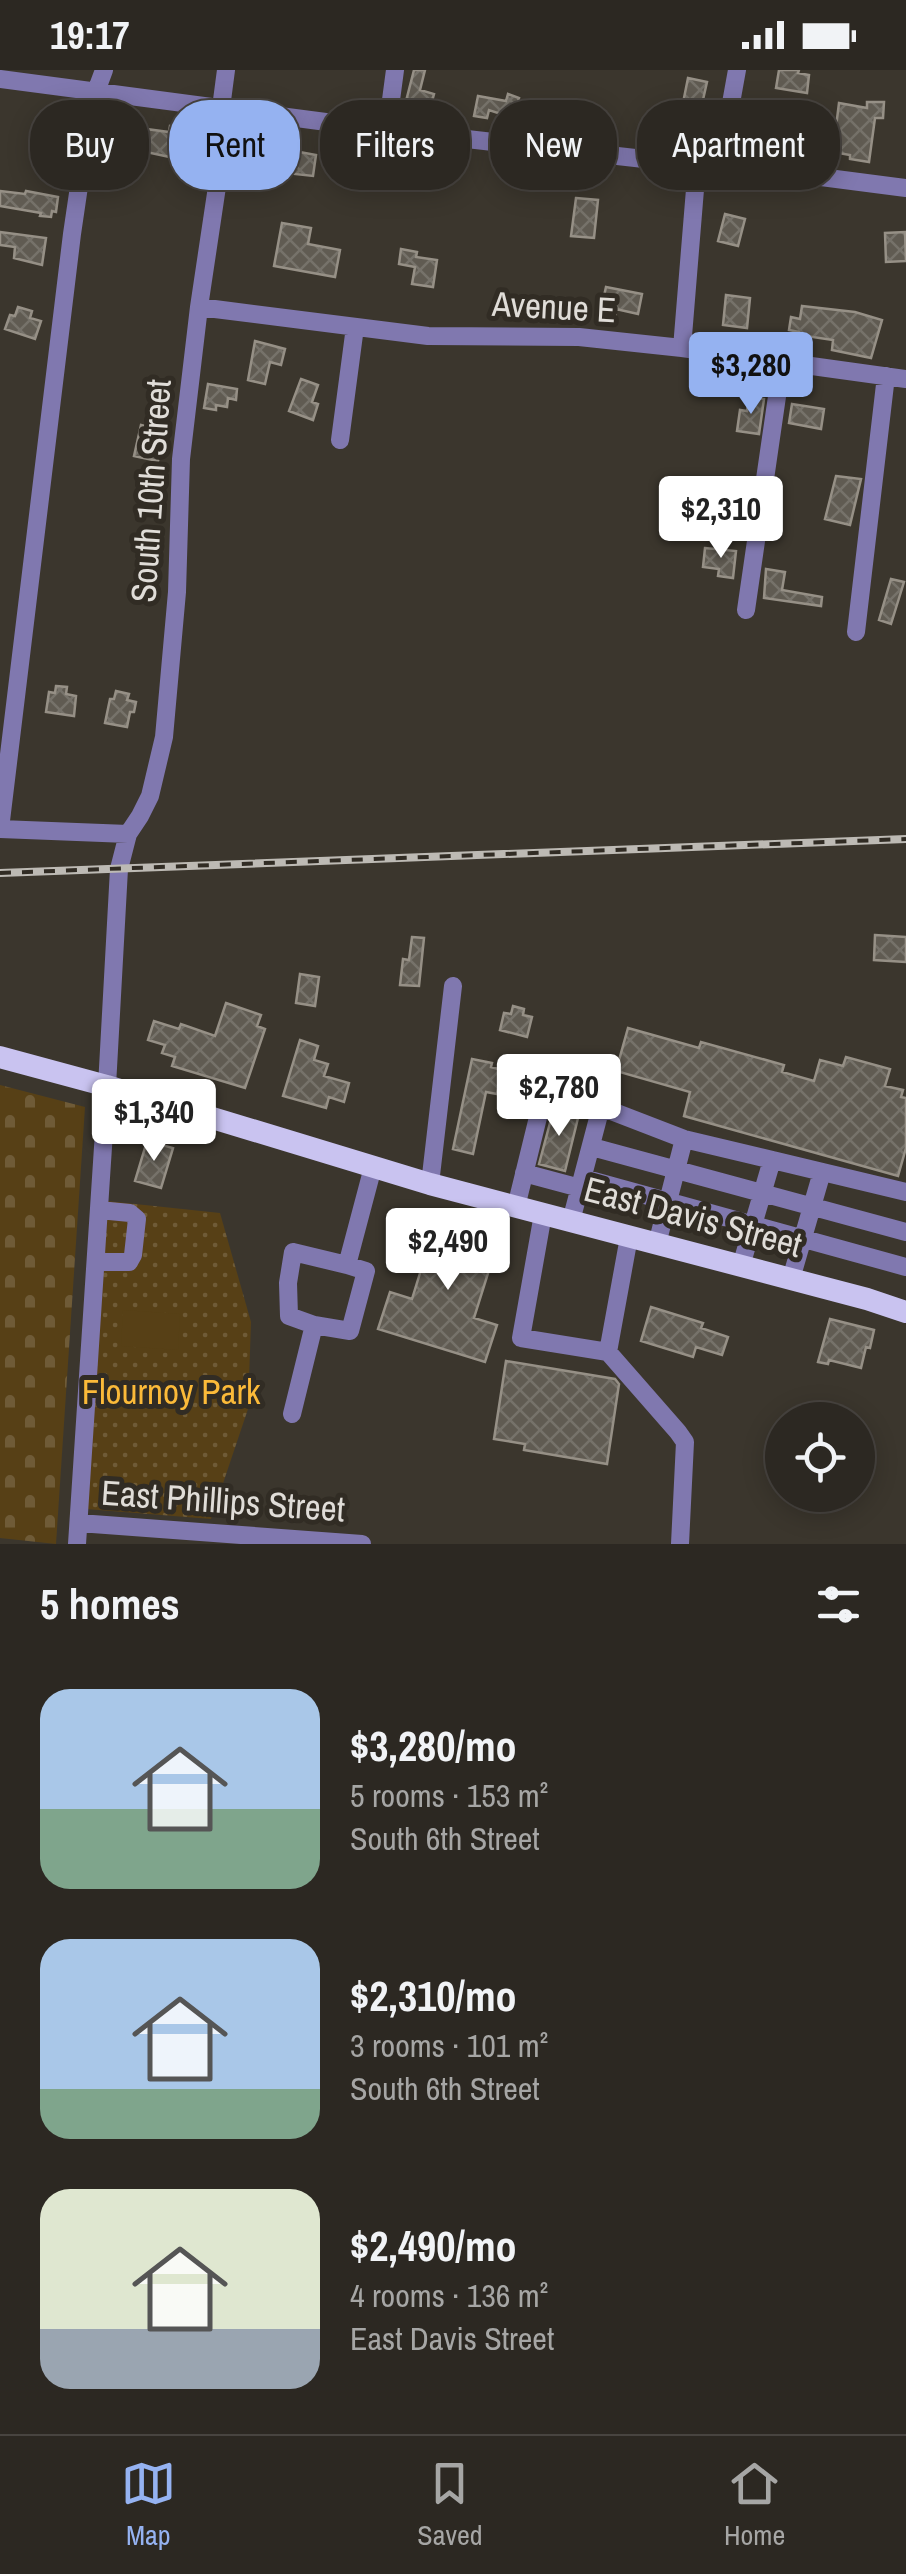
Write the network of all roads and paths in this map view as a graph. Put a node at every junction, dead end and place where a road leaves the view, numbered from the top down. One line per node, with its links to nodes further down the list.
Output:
1 (104, 70): 6 (street)
2 (226, 70): 7 (street, South 10th Street)
3 (394, 70): 8 (street)
4 (737, 70): 9 (street)
5 (0, 79): 6 (street)
6 (96, 92): 10 (street); 26 (street)
7 (226, 100)
8 (390, 100)
9 (732, 100)
10 (169, 102)
11 (470, 139): 12 (street)
12 (637, 158)
13 (840, 179): 14 (street)
14 (906, 188)
15 (217, 190): 17 (street, South 10th Street)
16 (695, 190): 19 (street)
17 (199, 307): 18 (street, Avenue E); 27 (street, South 10th Street)
18 (355, 327): 19 (street, Avenue E); 23 (street)
19 (682, 348): 20 (street, Avenue E)
20 (782, 362): 21 (street, Avenue E); 24 (street)
21 (886, 376): 22 (street, Avenue E); 25 (street)
22 (906, 379)
23 (340, 440)
24 (746, 610)
25 (856, 632)
26 (0, 829): 27 (street)
27 (128, 834): 30 (street, South 10th Street)
28 (453, 986): 40 (street)
29 (0, 1056): 30 (main road, East Davis Street)
30 (107, 1086): 35 (main road, East Davis Street); 46 (street, South 10th Street)
31 (600, 1107): 32 (street); 33 (street); 38 (street)
32 (684, 1139): 34 (street); 36 (street)
33 (592, 1147): 36 (street); 39 (street)
34 (772, 1160): 37 (street); 42 (street)
35 (373, 1168): 40 (main road, East Davis Street); 55 (street)
36 (676, 1170): 42 (street); 43 (street)
37 (822, 1172): 41 (street); 45 (street)
38 (524, 1173): 39 (street); 44 (street)
39 (582, 1183): 43 (street); 48 (street)
40 (430, 1184): 44 (main road, East Davis Street)
41 (906, 1192)
42 (762, 1193): 45 (street); 49 (street)
43 (668, 1202): 49 (street); 53 (street)
44 (516, 1207): 47 (main road, East Davis Street)
45 (812, 1207): 50 (street); 52 (street)
46 (99, 1210): 54 (street, South 10th Street); 54 (street)
47 (542, 1214): 48 (main road, East Davis Street); 61 (street)
48 (571, 1221): 51 (main road, East Davis Street)
49 (753, 1225): 52 (street); 56 (street)
50 (906, 1232)
51 (630, 1236): 53 (main road, East Davis Street); 61 (street)
52 (802, 1239): 57 (street); 58 (street)
53 (657, 1244): 56 (main road, East Davis Street)
54 (96, 1262): 63 (street, South 10th Street)
55 (347, 1265): 60 (street); 60 (street)
56 (741, 1266): 58 (main road, East Davis Street)
57 (906, 1267)
58 (790, 1279): 59 (main road, East Davis Street)
59 (906, 1312)
60 (314, 1325): 62 (street)
61 (608, 1352): 66 (street)
62 (292, 1414)
63 (79, 1523): 64 (street, South 10th Street); 65 (street, East Phillips Street)
64 (77, 1544)
65 (362, 1544)
66 (680, 1544)

